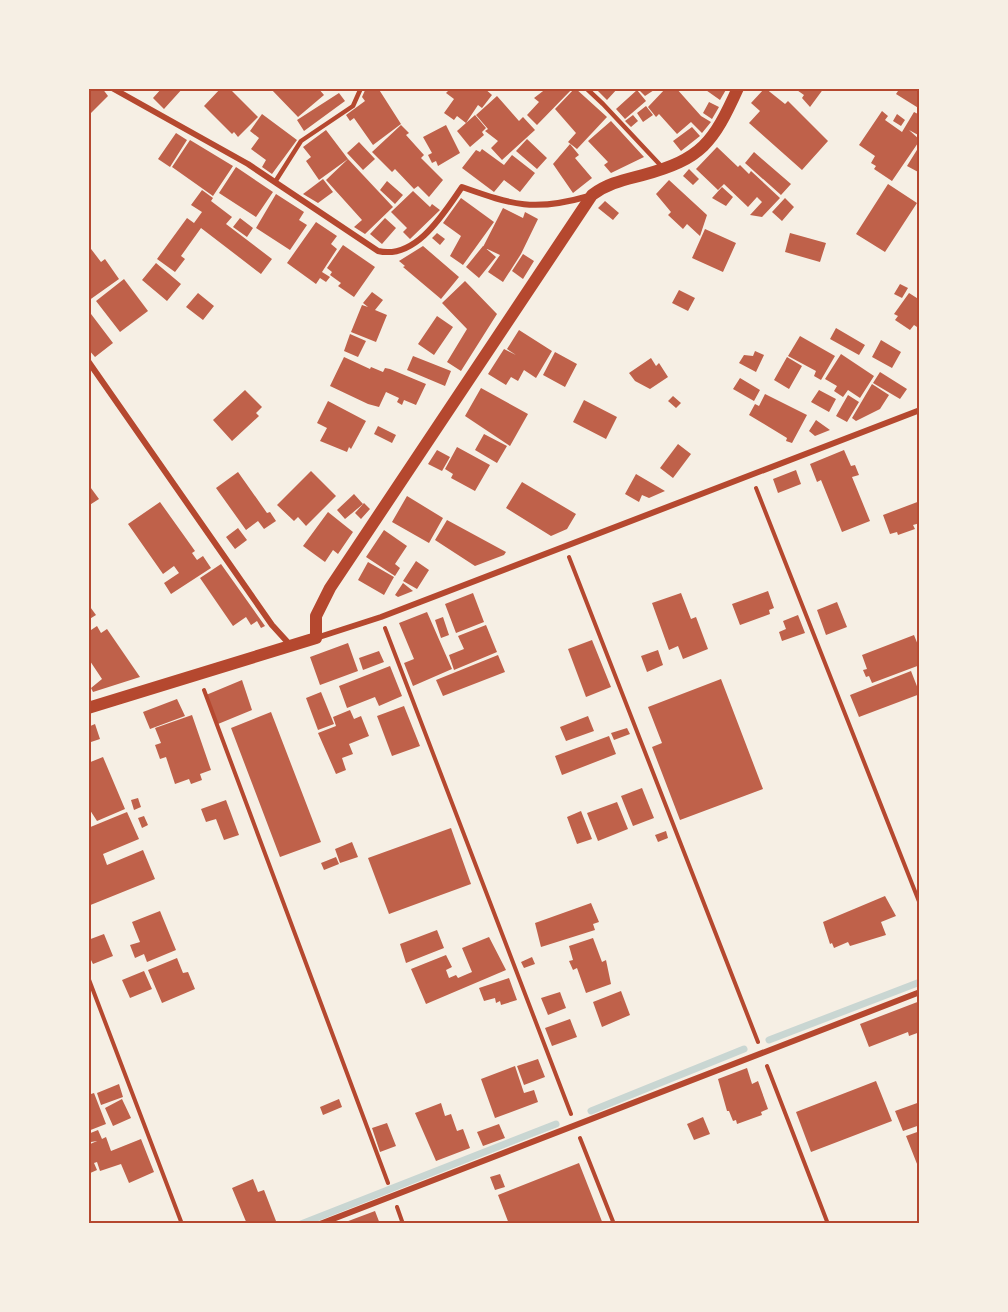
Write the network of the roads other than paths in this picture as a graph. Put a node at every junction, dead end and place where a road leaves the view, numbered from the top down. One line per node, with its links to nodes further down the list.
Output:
1 (112, 88): 6 (street)
2 (361, 88): 6 (lane)
3 (586, 88): 5 (lane)
4 (738, 88): 5 (main road)
5 (664, 169): 7 (main road)
6 (275, 182): 7 (street)
7 (592, 195): 10 (main road)
8 (88, 361): 11 (street)
9 (920, 410): 10 (street)
10 (316, 638): 11 (main road)
11 (292, 647): 12 (main road)
12 (88, 708)
13 (920, 992): 14 (street)
14 (320, 1224)

